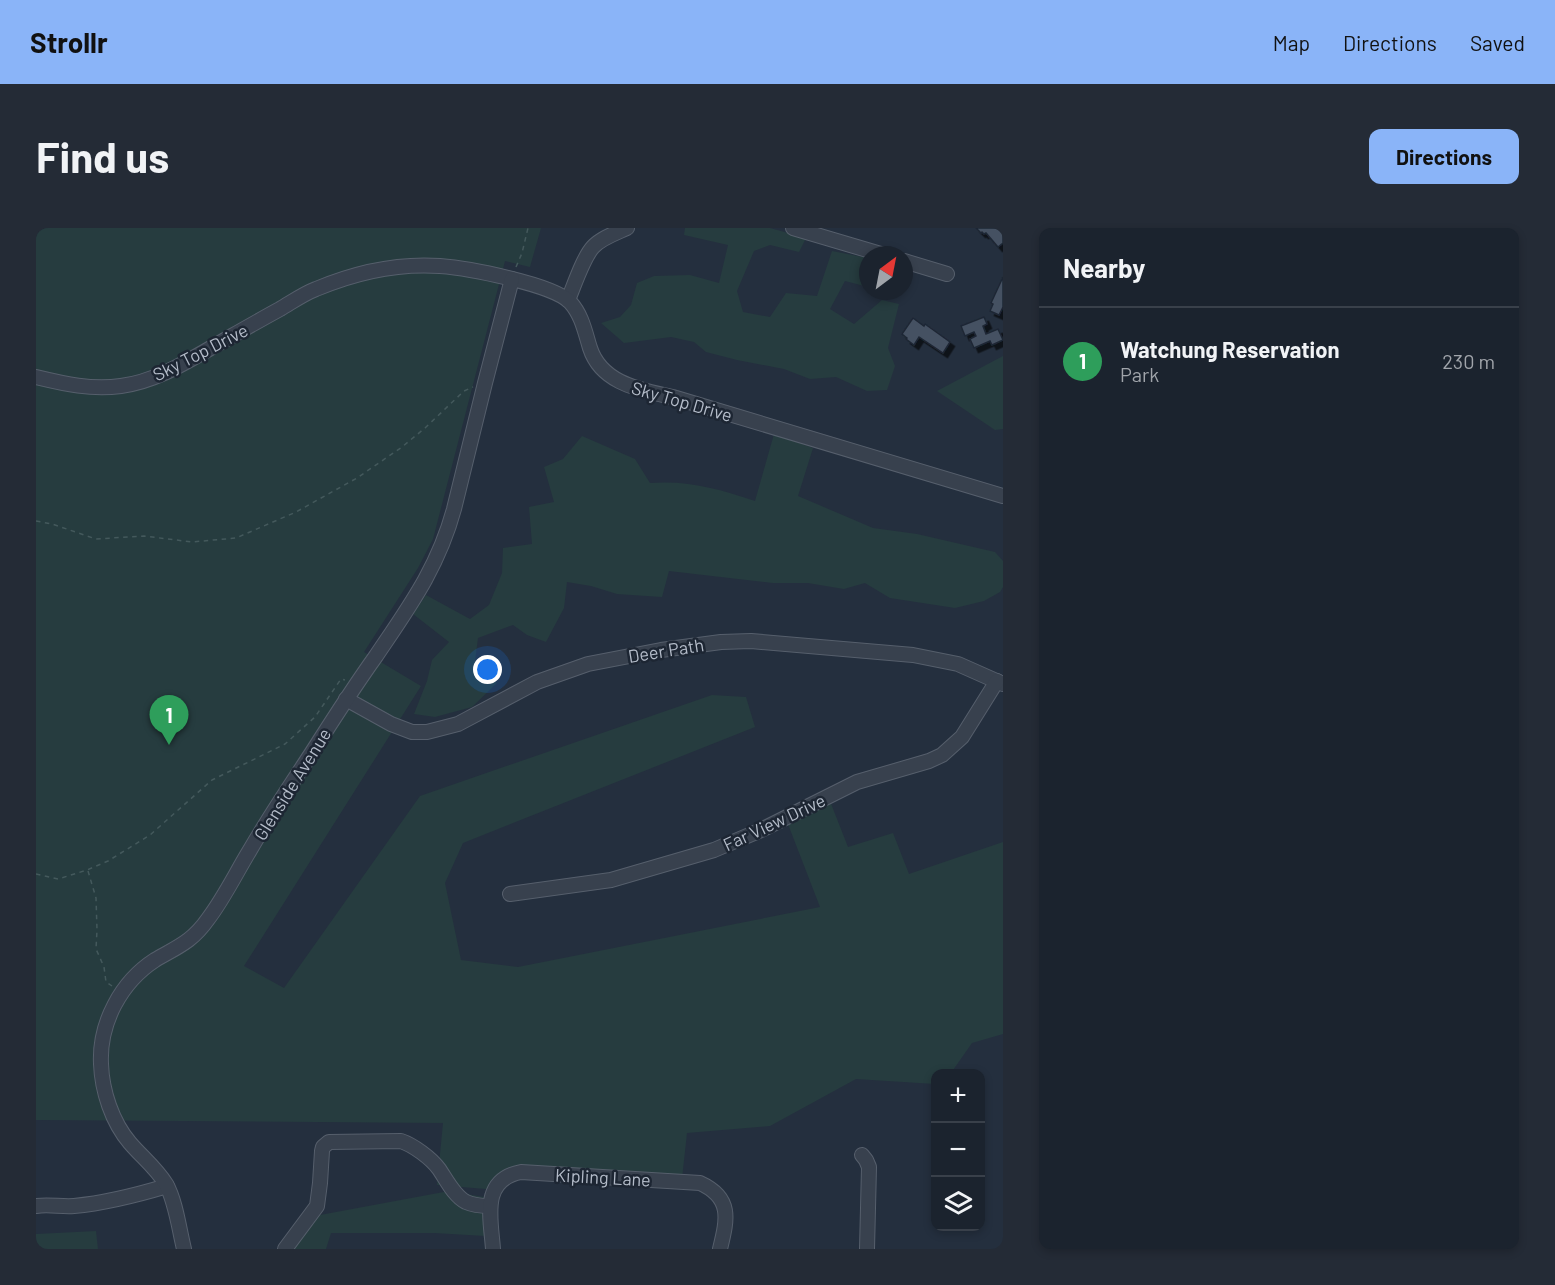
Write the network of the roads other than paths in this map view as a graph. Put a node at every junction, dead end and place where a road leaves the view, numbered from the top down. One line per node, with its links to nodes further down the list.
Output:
1 (627, 228): 7 (street)
2 (793, 228): 3 (street)
3 (859, 248)
4 (913, 264): 5 (street)
5 (947, 274)
6 (512, 279): 7 (street, Sky Top Drive); 8 (street, Sky Top Drive); 11 (street, Glenside Avenue)
7 (568, 300): 9 (street, Sky Top Drive)
8 (36, 377)
9 (1003, 496)
10 (1000, 682): 11 (street, Deer Path); 12 (street, Far View Drive)
11 (346, 699): 14 (street, Glenside Avenue)
12 (510, 894)
13 (862, 1155): 21 (street)
14 (167, 1186): 15 (street); 17 (street, Glenside Avenue)
15 (36, 1206)
16 (489, 1206): 18 (street); 19 (street); 20 (street, Kipling Lane)
17 (184, 1249)
18 (285, 1249)
19 (492, 1249)
20 (720, 1249)
21 (867, 1249)

